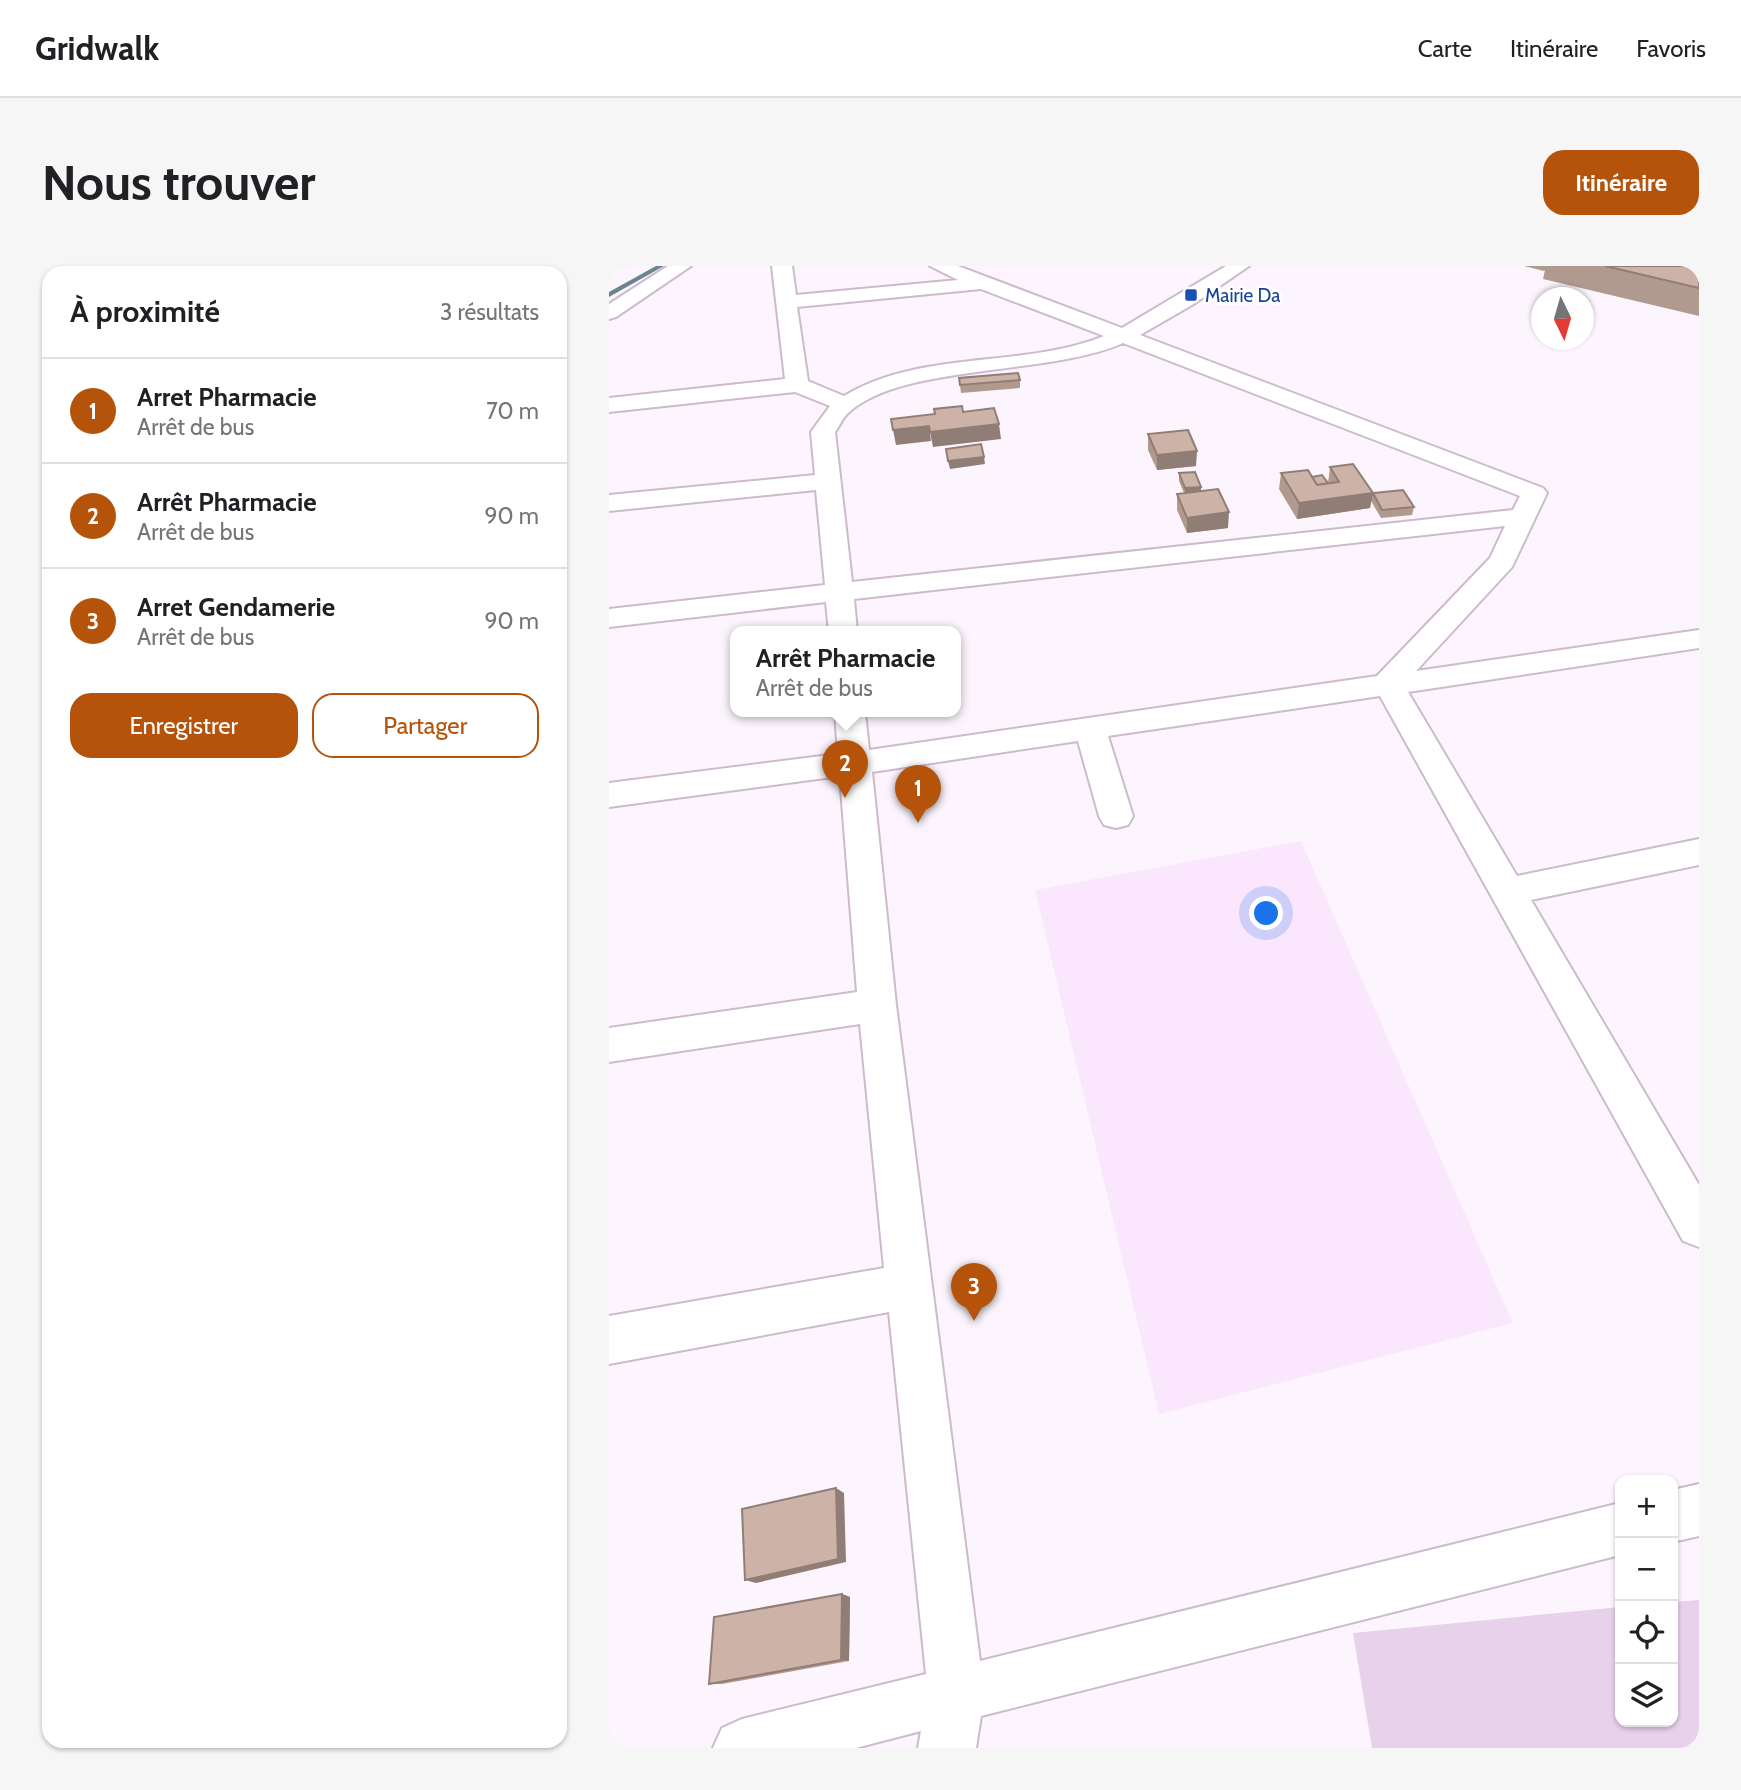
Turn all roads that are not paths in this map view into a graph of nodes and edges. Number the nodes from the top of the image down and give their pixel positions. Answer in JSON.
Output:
{"nodes":[{"id":1,"x":681,"y":266,"type":"edge"},
{"id":2,"x":782,"y":266,"type":"edge"},
{"id":3,"x":940,"y":266,"type":"edge"},
{"id":4,"x":1239,"y":266,"type":"edge"},
{"id":5,"x":1194,"y":270,"type":"dead end"},
{"id":6,"x":1220,"y":278,"type":"junction"},
{"id":7,"x":986,"y":283,"type":"junction"},
{"id":8,"x":786,"y":302,"type":"junction"},
{"id":9,"x":609,"y":313,"type":"edge"},
{"id":10,"x":1126,"y":335,"type":"junction"},
{"id":11,"x":797,"y":385,"type":"junction"},
{"id":12,"x":844,"y":404,"type":"junction"},
{"id":13,"x":609,"y":405,"type":"edge"},
{"id":14,"x":828,"y":481,"type":"junction"},
{"id":15,"x":609,"y":503,"type":"edge"},
{"id":16,"x":1525,"y":516,"type":"junction"},
{"id":17,"x":839,"y":592,"type":"junction"},
{"id":18,"x":609,"y":618,"type":"edge"},
{"id":19,"x":842,"y":626,"type":"edge"},
{"id":20,"x":1699,"y":639,"type":"edge"},
{"id":21,"x":1388,"y":683,"type":"junction"},
{"id":22,"x":850,"y":717,"type":"edge"},
{"id":23,"x":1090,"y":728,"type":"junction"},
{"id":24,"x":855,"y":764,"type":"junction"},
{"id":25,"x":609,"y":795,"type":"edge"},
{"id":26,"x":1116,"y":816,"type":"dead end"},
{"id":27,"x":1699,"y":852,"type":"edge"},
{"id":28,"x":1507,"y":892,"type":"junction"},
{"id":29,"x":877,"y":1004,"type":"junction"},
{"id":30,"x":609,"y":1045,"type":"edge"},
{"id":31,"x":1699,"y":1226,"type":"edge"},
{"id":32,"x":909,"y":1286,"type":"junction"},
{"id":33,"x":609,"y":1340,"type":"edge"},
{"id":34,"x":1699,"y":1510,"type":"edge"},
{"id":35,"x":1678,"y":1515,"type":"edge"},
{"id":36,"x":1615,"y":1531,"type":"edge"},
{"id":37,"x":956,"y":1695,"type":"junction"},
{"id":38,"x":742,"y":1748,"type":"edge"},
{"id":39,"x":947,"y":1748,"type":"edge"}],
"edges":[{"from":1,"to":9,"type":"street"},
{"from":2,"to":8,"type":"street"},
{"from":3,"to":7,"type":"street"},
{"from":4,"to":6,"type":"street"},
{"from":5,"to":6,"type":"street"},
{"from":6,"to":10,"type":"street"},
{"from":7,"to":8,"type":"street"},
{"from":7,"to":10,"type":"street"},
{"from":8,"to":11,"type":"street"},
{"from":10,"to":12,"type":"street"},
{"from":10,"to":16,"type":"street"},
{"from":11,"to":12,"type":"street"},
{"from":11,"to":13,"type":"street"},
{"from":12,"to":14,"type":"street"},
{"from":14,"to":15,"type":"street"},
{"from":14,"to":17,"type":"street"},
{"from":16,"to":17,"type":"street"},
{"from":16,"to":21,"type":"street"},
{"from":17,"to":18,"type":"street"},
{"from":17,"to":19,"type":"street"},
{"from":20,"to":21,"type":"street"},
{"from":21,"to":23,"type":"street"},
{"from":21,"to":28,"type":"street"},
{"from":22,"to":24,"type":"street"},
{"from":23,"to":24,"type":"street"},
{"from":23,"to":26,"type":"street"},
{"from":24,"to":25,"type":"street"},
{"from":24,"to":29,"type":"street"},
{"from":27,"to":28,"type":"street"},
{"from":28,"to":31,"type":"street"},
{"from":29,"to":30,"type":"street"},
{"from":29,"to":32,"type":"street"},
{"from":32,"to":33,"type":"street"},
{"from":32,"to":37,"type":"street"},
{"from":34,"to":35,"type":"street"},
{"from":36,"to":37,"type":"street"},
{"from":37,"to":38,"type":"street"},
{"from":37,"to":39,"type":"street"}]}
